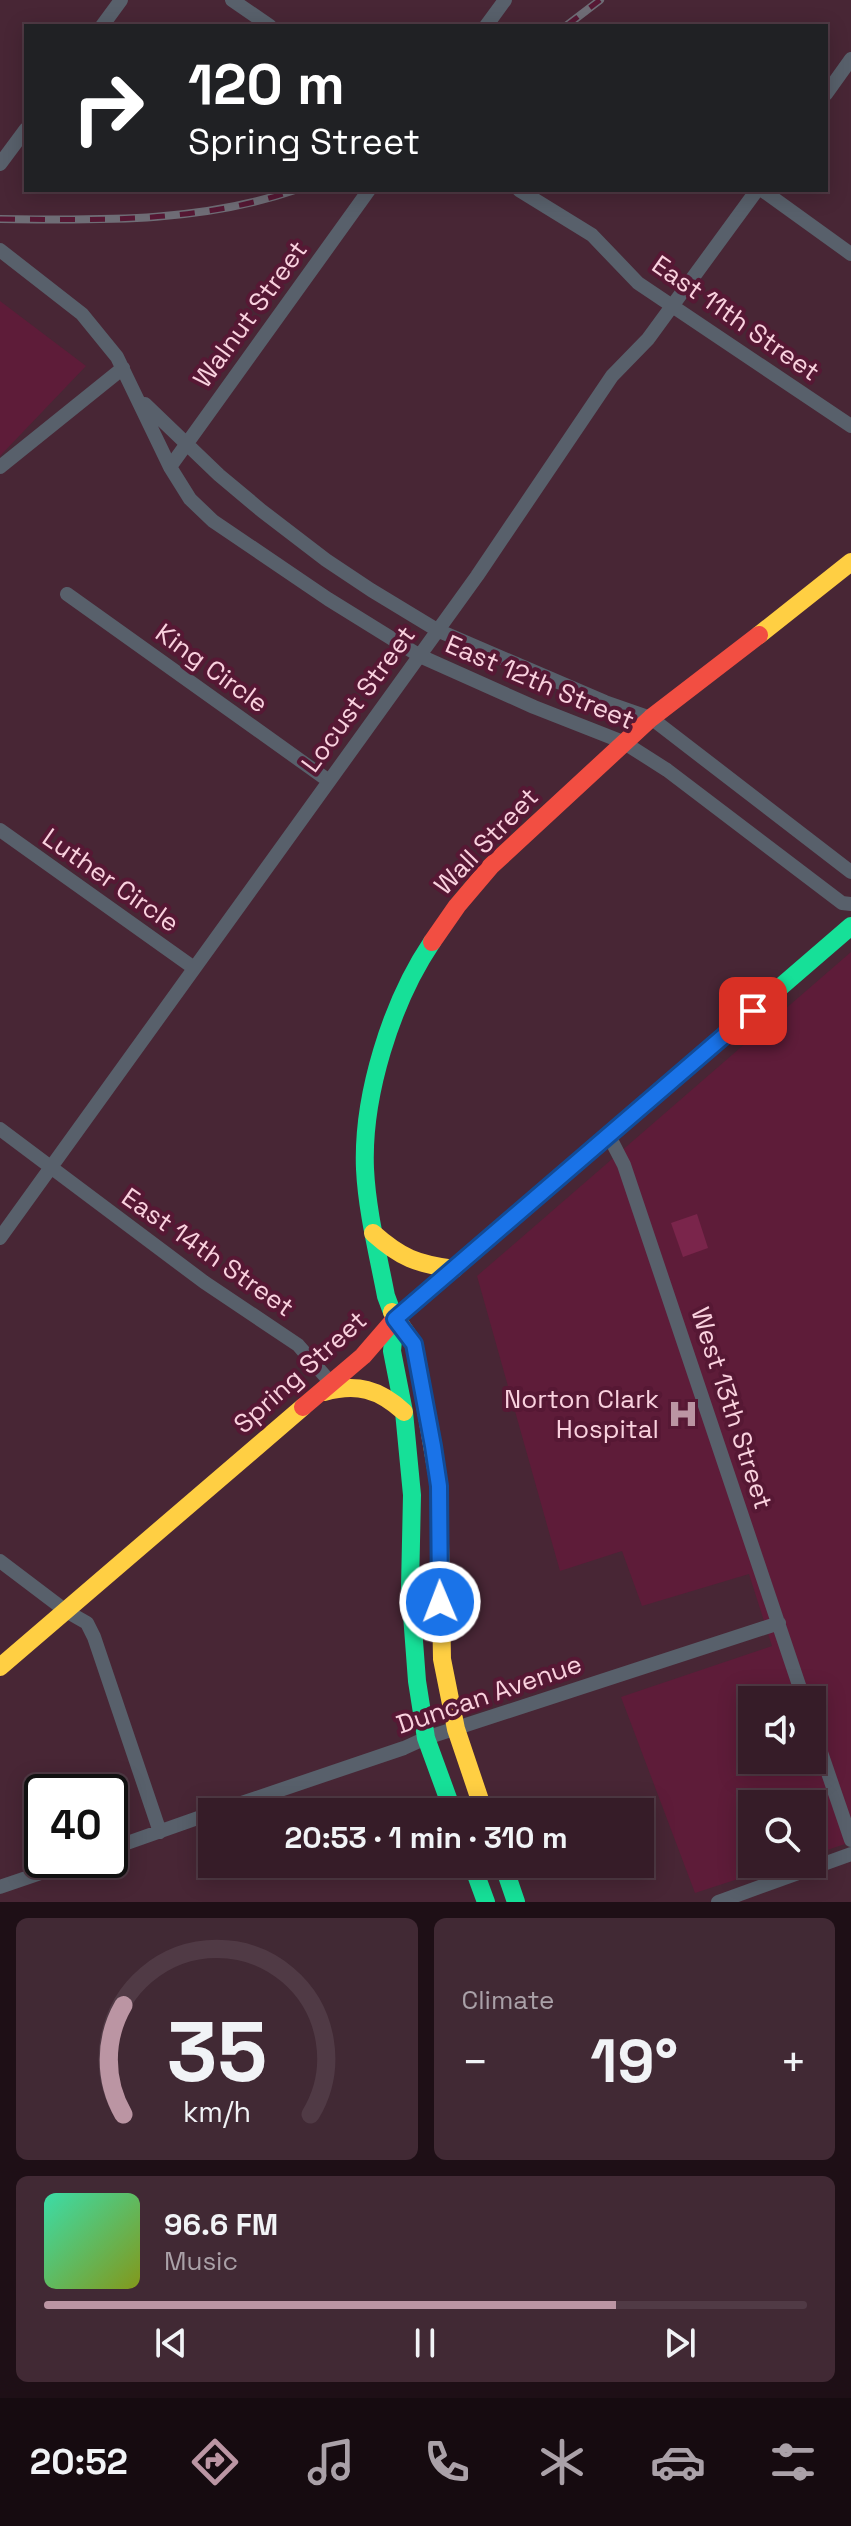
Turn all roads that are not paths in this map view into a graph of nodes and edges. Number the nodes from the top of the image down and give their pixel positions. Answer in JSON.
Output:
{"nodes":[{"id":1,"x":121,"y":0,"type":"edge"},
{"id":2,"x":232,"y":0,"type":"edge"},
{"id":3,"x":505,"y":0,"type":"edge"},
{"id":4,"x":103,"y":24,"type":"edge"},
{"id":5,"x":267,"y":24,"type":"edge"},
{"id":6,"x":487,"y":24,"type":"edge"},
{"id":7,"x":851,"y":59,"type":"edge"},
{"id":8,"x":828,"y":91,"type":"edge"},
{"id":9,"x":24,"y":132,"type":"edge"},
{"id":10,"x":0,"y":164,"type":"edge"},
{"id":11,"x":368,"y":192,"type":"edge"},
{"id":12,"x":522,"y":192,"type":"edge"},
{"id":13,"x":758,"y":192,"type":"edge"},
{"id":14,"x":763,"y":192,"type":"edge"},
{"id":15,"x":0,"y":250,"type":"edge"},
{"id":16,"x":851,"y":254,"type":"edge"},
{"id":17,"x":671,"y":306,"type":"junction"},
{"id":18,"x":123,"y":368,"type":"junction"},
{"id":19,"x":132,"y":389,"type":"junction"},
{"id":20,"x":851,"y":426,"type":"edge"},
{"id":21,"x":186,"y":445,"type":"junction"},
{"id":22,"x":0,"y":467,"type":"edge"},
{"id":23,"x":170,"y":467,"type":"junction"},
{"id":24,"x":851,"y":562,"type":"edge"},
{"id":25,"x":67,"y":594,"type":"dead end"},
{"id":26,"x":437,"y":630,"type":"junction"},
{"id":27,"x":420,"y":656,"type":"junction"},
{"id":28,"x":651,"y":718,"type":"junction"},
{"id":29,"x":623,"y":742,"type":"junction"},
{"id":30,"x":329,"y":781,"type":"junction"},
{"id":31,"x":0,"y":830,"type":"edge"},
{"id":32,"x":851,"y":872,"type":"edge"},
{"id":33,"x":851,"y":904,"type":"edge"},
{"id":34,"x":851,"y":926,"type":"edge"},
{"id":35,"x":194,"y":968,"type":"junction"},
{"id":36,"x":0,"y":1129,"type":"edge"},
{"id":37,"x":608,"y":1134,"type":"junction"},
{"id":38,"x":51,"y":1168,"type":"junction"},
{"id":39,"x":373,"y":1233,"type":"junction"},
{"id":40,"x":0,"y":1238,"type":"edge"},
{"id":41,"x":454,"y":1269,"type":"junction"},
{"id":42,"x":395,"y":1319,"type":"junction"},
{"id":43,"x":325,"y":1388,"type":"junction"},
{"id":44,"x":404,"y":1412,"type":"junction"},
{"id":45,"x":0,"y":1561,"type":"edge"},
{"id":46,"x":66,"y":1611,"type":"junction"},
{"id":47,"x":779,"y":1623,"type":"junction"},
{"id":48,"x":0,"y":1667,"type":"edge"},
{"id":49,"x":799,"y":1686,"type":"edge"},
{"id":50,"x":456,"y":1729,"type":"junction"},
{"id":51,"x":426,"y":1738,"type":"junction"},
{"id":52,"x":826,"y":1767,"type":"edge"},
{"id":53,"x":258,"y":1798,"type":"edge"},
{"id":54,"x":448,"y":1798,"type":"edge"},
{"id":55,"x":479,"y":1798,"type":"edge"},
{"id":56,"x":198,"y":1819,"type":"edge"},
{"id":57,"x":160,"y":1832,"type":"junction"},
{"id":58,"x":851,"y":1840,"type":"edge"},
{"id":59,"x":128,"y":1843,"type":"edge"},
{"id":60,"x":851,"y":1854,"type":"edge"},
{"id":61,"x":26,"y":1878,"type":"edge"},
{"id":62,"x":477,"y":1878,"type":"edge"},
{"id":63,"x":508,"y":1878,"type":"edge"},
{"id":64,"x":0,"y":1887,"type":"edge"},
{"id":65,"x":486,"y":1902,"type":"edge"},
{"id":66,"x":516,"y":1902,"type":"edge"},
{"id":67,"x":718,"y":1902,"type":"edge"}],
"edges":[{"from":1,"to":4,"type":"street"},
{"from":2,"to":5,"type":"street"},
{"from":3,"to":6,"type":"street"},
{"from":7,"to":8,"type":"street"},
{"from":9,"to":10,"type":"street"},
{"from":11,"to":21,"type":"street","name":"Walnut Street"},
{"from":12,"to":17,"type":"street","name":"East 11th Street"},
{"from":13,"to":17,"type":"street","name":"Locust Street"},
{"from":14,"to":16,"type":"street"},
{"from":15,"to":18,"type":"street","name":"East 12th Street"},
{"from":17,"to":20,"type":"street","name":"East 11th Street"},
{"from":17,"to":26,"type":"street","name":"Locust Street"},
{"from":18,"to":19,"type":"street","name":"East 12th Street"},
{"from":18,"to":22,"type":"street"},
{"from":19,"to":21,"type":"street","name":"East 12th Street"},
{"from":19,"to":23,"type":"street","name":"East 12th Street"},
{"from":21,"to":23,"type":"street","name":"Walnut Street"},
{"from":21,"to":26,"type":"street","name":"East 12th Street"},
{"from":23,"to":27,"type":"street","name":"East 12th Street"},
{"from":24,"to":28,"type":"street","name":"Wall Street"},
{"from":25,"to":30,"type":"street","name":"King Circle"},
{"from":26,"to":27,"type":"street","name":"Locust Street"},
{"from":26,"to":28,"type":"street","name":"East 12th Street"},
{"from":27,"to":29,"type":"street","name":"East 12th Street"},
{"from":27,"to":30,"type":"street","name":"Locust Street"},
{"from":28,"to":29,"type":"street","name":"Wall Street"},
{"from":28,"to":32,"type":"street","name":"East 12th Street"},
{"from":29,"to":33,"type":"street","name":"East 12th Street"},
{"from":29,"to":39,"type":"street","name":"Wall Street"},
{"from":30,"to":35,"type":"street","name":"Locust Street"},
{"from":31,"to":35,"type":"street","name":"Luther Circle"},
{"from":34,"to":37,"type":"street","name":"Spring Street"},
{"from":35,"to":38,"type":"street","name":"Locust Street"},
{"from":36,"to":38,"type":"street","name":"East 14th Street"},
{"from":37,"to":41,"type":"street","name":"Spring Street"},
{"from":37,"to":47,"type":"street","name":"West 13th Street"},
{"from":38,"to":40,"type":"street","name":"Locust Street"},
{"from":38,"to":43,"type":"street","name":"East 14th Street"},
{"from":39,"to":41,"type":"street"},
{"from":39,"to":42,"type":"street","name":"Wall Street"},
{"from":41,"to":42,"type":"street","name":"Spring Street"},
{"from":42,"to":43,"type":"street","name":"Spring Street"},
{"from":42,"to":44,"type":"street"},
{"from":42,"to":50,"type":"street"},
{"from":43,"to":44,"type":"street"},
{"from":43,"to":46,"type":"street","name":"Spring Street"},
{"from":44,"to":51,"type":"street"},
{"from":45,"to":46,"type":"street"},
{"from":46,"to":48,"type":"street","name":"Spring Street"},
{"from":46,"to":57,"type":"street"},
{"from":47,"to":49,"type":"street","name":"West 13th Street"},
{"from":47,"to":50,"type":"street","name":"Duncan Avenue"},
{"from":50,"to":51,"type":"street","name":"Duncan Avenue"},
{"from":50,"to":55,"type":"street"},
{"from":51,"to":53,"type":"street","name":"Duncan Avenue"},
{"from":51,"to":54,"type":"street"},
{"from":52,"to":58,"type":"street"},
{"from":56,"to":57,"type":"street","name":"Duncan Avenue"},
{"from":57,"to":59,"type":"street","name":"Duncan Avenue"},
{"from":60,"to":67,"type":"street"},
{"from":61,"to":64,"type":"street"},
{"from":62,"to":65,"type":"street"},
{"from":63,"to":66,"type":"street"}]}
